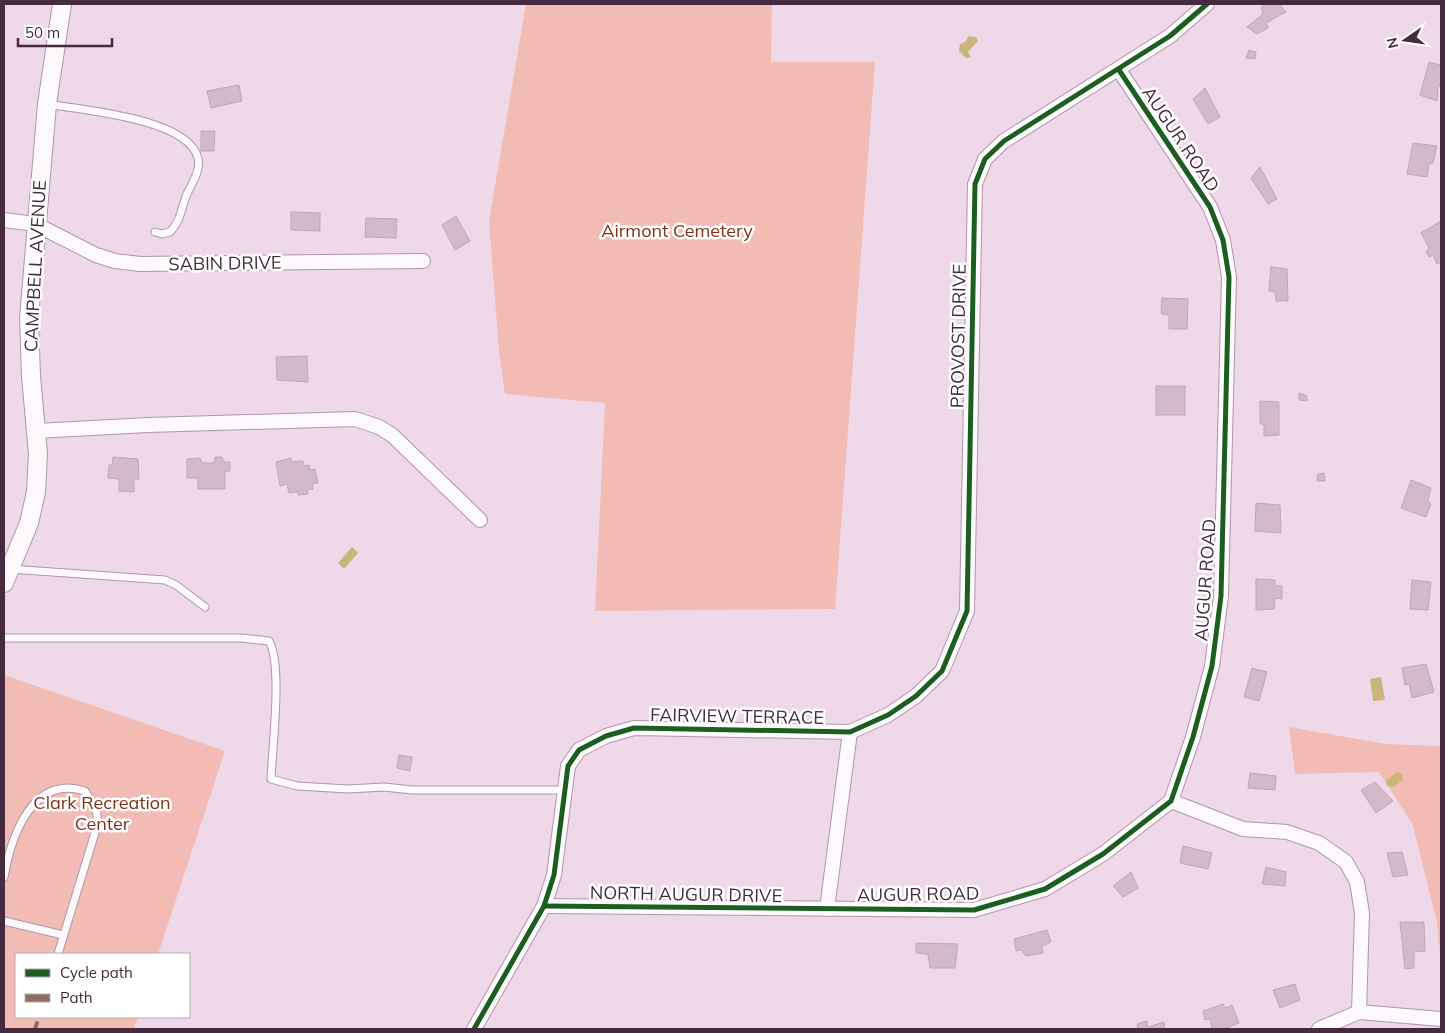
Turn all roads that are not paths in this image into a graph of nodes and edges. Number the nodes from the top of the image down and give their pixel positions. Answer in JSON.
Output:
{"nodes":[{"id":1,"x":62,"y":4,"type":"edge"},
{"id":2,"x":1207,"y":4,"type":"edge"},
{"id":3,"x":1118,"y":70,"type":"junction"},
{"id":4,"x":47,"y":104,"type":"junction"},
{"id":5,"x":4,"y":220,"type":"edge"},
{"id":6,"x":35,"y":224,"type":"junction"},
{"id":7,"x":155,"y":232,"type":"dead end"},
{"id":8,"x":424,"y":261,"type":"dead end"},
{"id":9,"x":36,"y":431,"type":"junction"},
{"id":10,"x":480,"y":520,"type":"dead end"},
{"id":11,"x":7,"y":576,"type":"edge"},
{"id":12,"x":205,"y":607,"type":"dead end"},
{"id":13,"x":4,"y":638,"type":"edge"},
{"id":14,"x":850,"y":732,"type":"junction"},
{"id":15,"x":564,"y":790,"type":"junction"},
{"id":16,"x":1171,"y":801,"type":"junction"},
{"id":17,"x":4,"y":877,"type":"edge"},
{"id":18,"x":544,"y":906,"type":"junction"},
{"id":19,"x":827,"y":909,"type":"junction"},
{"id":20,"x":4,"y":921,"type":"edge"},
{"id":21,"x":63,"y":935,"type":"junction"},
{"id":22,"x":58,"y":953,"type":"edge"},
{"id":23,"x":1359,"y":1012,"type":"junction"},
{"id":24,"x":1441,"y":1019,"type":"edge"},
{"id":25,"x":474,"y":1029,"type":"edge"},
{"id":26,"x":1319,"y":1029,"type":"edge"}],
"edges":[{"from":1,"to":4,"type":"street","name":"CAMPBELL AVENUE"},
{"from":2,"to":3,"type":"street","name":"PROVOST DRIVE"},
{"from":3,"to":14,"type":"street","name":"PROVOST DRIVE"},
{"from":3,"to":16,"type":"street","name":"AUGUR ROAD"},
{"from":4,"to":6,"type":"street","name":"CAMPBELL AVENUE"},
{"from":4,"to":7,"type":"lane"},
{"from":5,"to":6,"type":"street","name":"SABIN DRIVE"},
{"from":6,"to":8,"type":"street","name":"SABIN DRIVE"},
{"from":6,"to":9,"type":"street","name":"CAMPBELL AVENUE"},
{"from":9,"to":10,"type":"street"},
{"from":9,"to":11,"type":"street","name":"CAMPBELL AVENUE"},
{"from":11,"to":12,"type":"lane"},
{"from":13,"to":15,"type":"lane"},
{"from":14,"to":15,"type":"street","name":"FAIRVIEW TERRACE"},
{"from":14,"to":19,"type":"street"},
{"from":15,"to":18,"type":"street","name":"FAIRVIEW TERRACE"},
{"from":16,"to":19,"type":"street","name":"AUGUR ROAD"},
{"from":16,"to":23,"type":"street"},
{"from":17,"to":21,"type":"lane"},
{"from":18,"to":19,"type":"street","name":"NORTH AUGUR DRIVE"},
{"from":18,"to":25,"type":"street","name":"FAIRVIEW TERRACE"},
{"from":20,"to":21,"type":"lane"},
{"from":21,"to":22,"type":"lane"},
{"from":23,"to":24,"type":"street"},
{"from":23,"to":26,"type":"street"}]}
